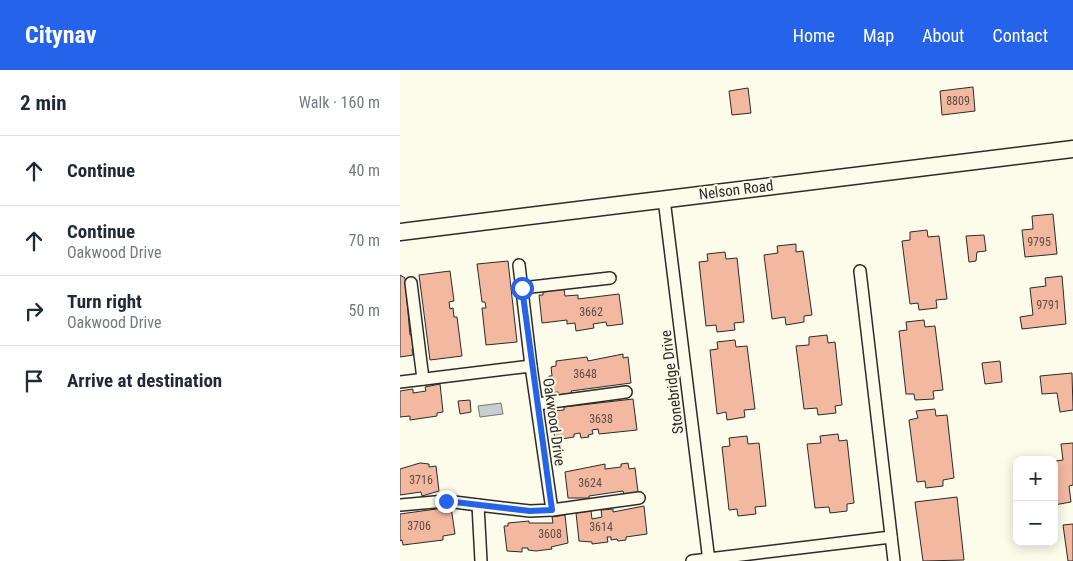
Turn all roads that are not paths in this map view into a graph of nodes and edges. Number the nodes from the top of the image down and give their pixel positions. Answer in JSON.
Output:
{"nodes":[{"id":1,"x":1073,"y":149,"type":"edge"},
{"id":2,"x":664,"y":199,"type":"junction"},
{"id":3,"x":400,"y":232,"type":"edge"},
{"id":4,"x":519,"y":265,"type":"dead end"},
{"id":5,"x":860,"y":271,"type":"dead end"},
{"id":6,"x":610,"y":278,"type":"dead end"},
{"id":7,"x":411,"y":282,"type":"dead end"},
{"id":8,"x":522,"y":288,"type":"junction"},
{"id":9,"x":531,"y":366,"type":"junction"},
{"id":10,"x":424,"y":379,"type":"junction"},
{"id":11,"x":400,"y":382,"type":"edge"},
{"id":12,"x":626,"y":392,"type":"dead end"},
{"id":13,"x":537,"y":404,"type":"junction"},
{"id":14,"x":639,"y":498,"type":"dead end"},
{"id":15,"x":400,"y":505,"type":"edge"},
{"id":16,"x":478,"y":505,"type":"junction"},
{"id":17,"x":552,"y":510,"type":"junction"},
{"id":18,"x":891,"y":537,"type":"junction"},
{"id":19,"x":709,"y":560,"type":"edge"},
{"id":20,"x":481,"y":561,"type":"edge"},
{"id":21,"x":692,"y":561,"type":"edge"},
{"id":22,"x":894,"y":561,"type":"edge"}],
"edges":[{"from":1,"to":2,"type":"main road","name":"Nelson Road"},
{"from":2,"to":3,"type":"main road","name":"Nelson Road"},
{"from":2,"to":19,"type":"street","name":"Stonebridge Drive"},
{"from":4,"to":8,"type":"street"},
{"from":5,"to":18,"type":"street"},
{"from":6,"to":8,"type":"street"},
{"from":7,"to":10,"type":"street"},
{"from":8,"to":9,"type":"street"},
{"from":9,"to":10,"type":"street","name":"Oakwood Drive"},
{"from":9,"to":13,"type":"street","name":"Oakwood Drive"},
{"from":10,"to":11,"type":"street","name":"Oakwood Drive"},
{"from":12,"to":13,"type":"street"},
{"from":13,"to":17,"type":"street","name":"Oakwood Drive"},
{"from":14,"to":17,"type":"street"},
{"from":15,"to":16,"type":"street"},
{"from":16,"to":17,"type":"street"},
{"from":16,"to":20,"type":"street"},
{"from":18,"to":19,"type":"street"},
{"from":18,"to":22,"type":"street"},
{"from":19,"to":21,"type":"street"}]}
